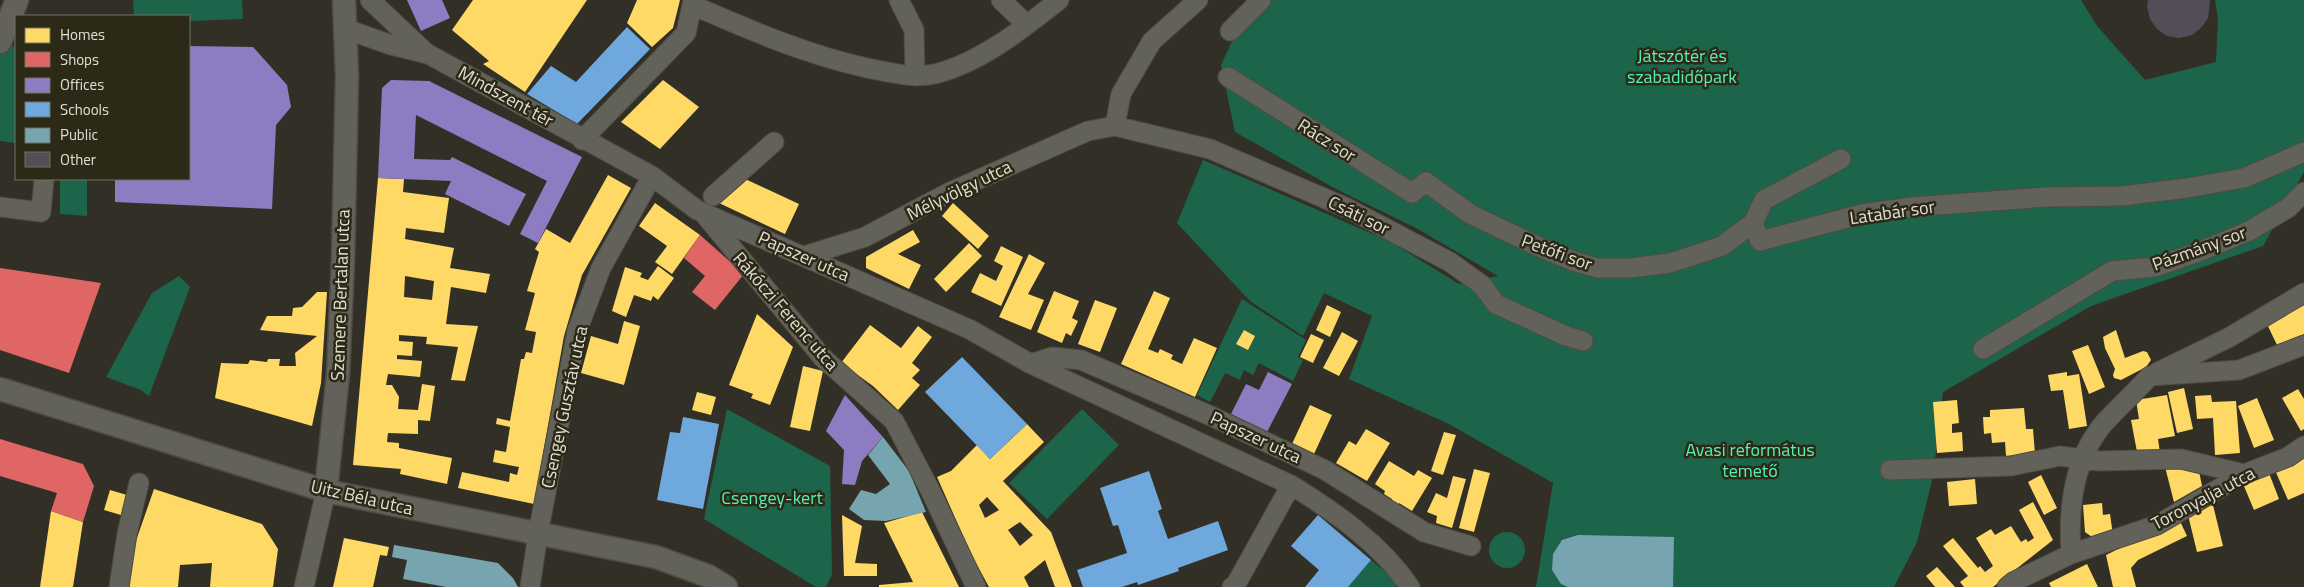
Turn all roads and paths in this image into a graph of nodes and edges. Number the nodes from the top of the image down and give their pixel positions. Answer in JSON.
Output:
{"nodes":[{"id":1,"x":17,"y":0,"type":"edge"},
{"id":2,"x":344,"y":0,"type":"edge"},
{"id":3,"x":370,"y":0,"type":"edge"},
{"id":4,"x":899,"y":0,"type":"edge"},
{"id":5,"x":1001,"y":0,"type":"edge"},
{"id":6,"x":1059,"y":0,"type":"edge"},
{"id":7,"x":1261,"y":0,"type":"edge"},
{"id":8,"x":1193,"y":1,"type":"edge"},
{"id":9,"x":692,"y":2,"type":"edge"},
{"id":10,"x":12,"y":22,"type":"edge"},
{"id":11,"x":1027,"y":25,"type":"junction"},
{"id":12,"x":346,"y":29,"type":"junction"},
{"id":13,"x":1230,"y":31,"type":"dead end"},
{"id":14,"x":0,"y":42,"type":"edge"},
{"id":15,"x":428,"y":54,"type":"junction"},
{"id":16,"x":915,"y":76,"type":"junction"},
{"id":17,"x":1228,"y":77,"type":"dead end"},
{"id":18,"x":1115,"y":126,"type":"junction"},
{"id":19,"x":582,"y":140,"type":"junction"},
{"id":20,"x":774,"y":142,"type":"dead end"},
{"id":21,"x":2304,"y":152,"type":"edge"},
{"id":22,"x":1841,"y":159,"type":"dead end"},
{"id":23,"x":652,"y":176,"type":"junction"},
{"id":24,"x":44,"y":180,"type":"edge"},
{"id":25,"x":1426,"y":182,"type":"joint"},
{"id":26,"x":2304,"y":192,"type":"edge"},
{"id":27,"x":713,"y":196,"type":"dead end"},
{"id":28,"x":0,"y":208,"type":"edge"},
{"id":29,"x":702,"y":213,"type":"junction"},
{"id":30,"x":1753,"y":223,"type":"junction"},
{"id":31,"x":804,"y":256,"type":"junction"},
{"id":32,"x":2304,"y":293,"type":"edge"},
{"id":33,"x":1583,"y":341,"type":"dead end"},
{"id":34,"x":2304,"y":345,"type":"edge"},
{"id":35,"x":1983,"y":349,"type":"dead end"},
{"id":36,"x":1031,"y":364,"type":"junction"},
{"id":37,"x":2150,"y":376,"type":"junction"},
{"id":38,"x":0,"y":389,"type":"edge"},
{"id":39,"x":2304,"y":446,"type":"edge"},
{"id":40,"x":2082,"y":458,"type":"junction"},
{"id":41,"x":1890,"y":470,"type":"dead end"},
{"id":42,"x":2244,"y":474,"type":"junction"},
{"id":43,"x":139,"y":483,"type":"dead end"},
{"id":44,"x":1291,"y":485,"type":"junction"},
{"id":45,"x":326,"y":491,"type":"junction"},
{"id":46,"x":538,"y":534,"type":"junction"},
{"id":47,"x":1471,"y":546,"type":"dead end"},
{"id":48,"x":2071,"y":554,"type":"junction"},
{"id":49,"x":119,"y":587,"type":"edge"},
{"id":50,"x":304,"y":587,"type":"edge"},
{"id":51,"x":530,"y":587,"type":"edge"},
{"id":52,"x":726,"y":587,"type":"edge"},
{"id":53,"x":976,"y":587,"type":"edge"},
{"id":54,"x":1232,"y":587,"type":"edge"},
{"id":55,"x":1410,"y":587,"type":"edge"},
{"id":56,"x":2007,"y":587,"type":"edge"}],
"edges":[{"from":1,"to":10,"type":"street"},
{"from":2,"to":12,"type":"street","name":"Szemere Bertalan utca"},
{"from":3,"to":15,"type":"street","name":"Mindszent tér"},
{"from":4,"to":16,"type":"street"},
{"from":5,"to":11,"type":"street"},
{"from":6,"to":11,"type":"street"},
{"from":7,"to":13,"type":"street"},
{"from":8,"to":18,"type":"street"},
{"from":9,"to":16,"type":"street"},
{"from":9,"to":19,"type":"street"},
{"from":10,"to":14,"type":"street"},
{"from":11,"to":16,"type":"street"},
{"from":12,"to":15,"type":"street","name":"Mindszent tér"},
{"from":12,"to":45,"type":"street","name":"Szemere Bertalan utca"},
{"from":15,"to":19,"type":"street","name":"Mindszent tér"},
{"from":17,"to":25,"type":"street","name":"Rácz sor"},
{"from":18,"to":31,"type":"street","name":"Mélyvölgy utca"},
{"from":18,"to":33,"type":"street","name":"Csáti sor"},
{"from":19,"to":23,"type":"street","name":"Papszer utca"},
{"from":20,"to":27,"type":"street"},
{"from":21,"to":30,"type":"street","name":"Latabár sor"},
{"from":22,"to":30,"type":"street"},
{"from":23,"to":29,"type":"street","name":"Papszer utca"},
{"from":23,"to":46,"type":"street","name":"Csengey Gusztáv utca"},
{"from":24,"to":28,"type":"street"},
{"from":25,"to":30,"type":"street","name":"Petőfi sor"},
{"from":26,"to":35,"type":"street","name":"Pázmány sor"},
{"from":29,"to":31,"type":"street","name":"Papszer utca"},
{"from":29,"to":53,"type":"street","name":"Rákóczi Ferenc utca"},
{"from":31,"to":36,"type":"street","name":"Papszer utca"},
{"from":32,"to":37,"type":"street"},
{"from":34,"to":37,"type":"street"},
{"from":36,"to":44,"type":"street","name":"Papszer utca"},
{"from":36,"to":47,"type":"street","name":"Papszer utca"},
{"from":37,"to":40,"type":"street"},
{"from":38,"to":45,"type":"street","name":"Uitz Béla utca"},
{"from":39,"to":42,"type":"street","name":"Toronyalja utca"},
{"from":40,"to":41,"type":"street"},
{"from":40,"to":42,"type":"street"},
{"from":40,"to":48,"type":"street"},
{"from":42,"to":48,"type":"street","name":"Toronyalja utca"},
{"from":43,"to":49,"type":"street"},
{"from":44,"to":54,"type":"street"},
{"from":44,"to":55,"type":"street","name":"Papszer utca"},
{"from":45,"to":46,"type":"street","name":"Uitz Béla utca"},
{"from":45,"to":50,"type":"street","name":"Szemere Bertalan utca"},
{"from":46,"to":51,"type":"street","name":"Csengey Gusztáv utca"},
{"from":46,"to":52,"type":"street","name":"Uitz Béla utca"},
{"from":48,"to":56,"type":"street","name":"Toronyalja utca"}]}
